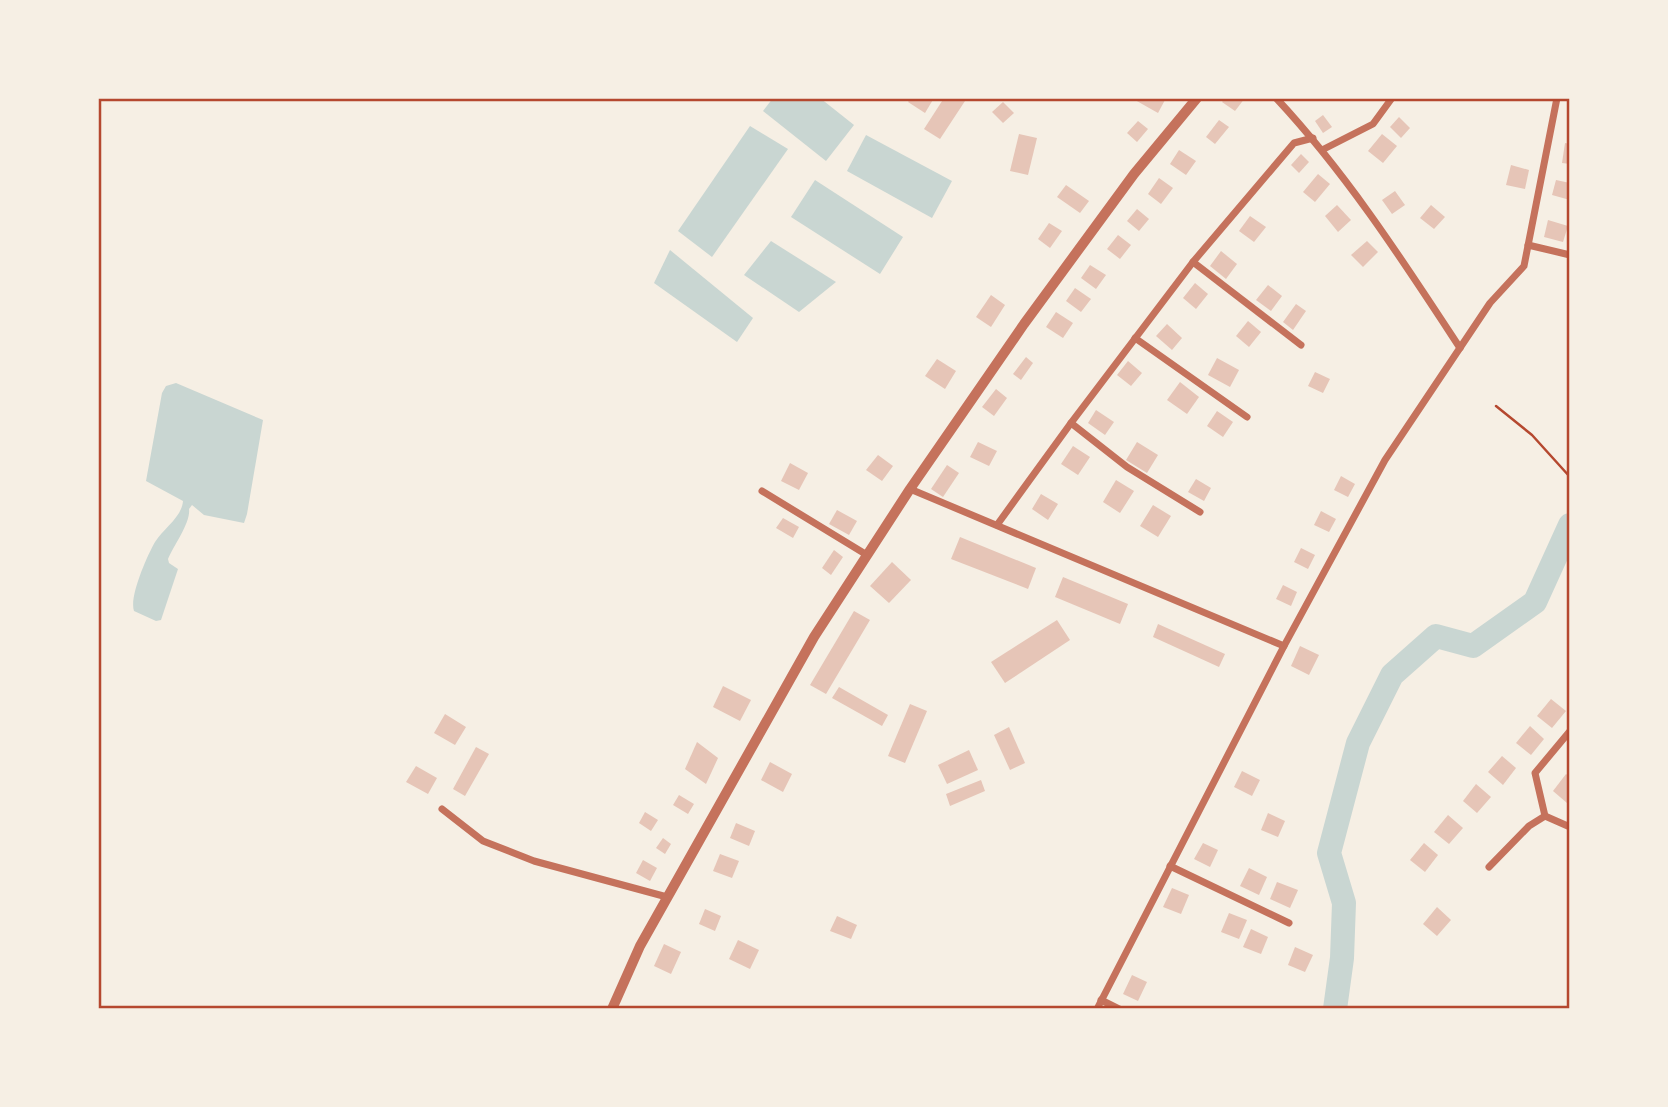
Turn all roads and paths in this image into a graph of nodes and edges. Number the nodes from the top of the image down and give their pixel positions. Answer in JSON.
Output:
{"nodes":[{"id":1,"x":1197,"y":98,"type":"edge"},
{"id":2,"x":1276,"y":98,"type":"edge"},
{"id":3,"x":1392,"y":98,"type":"edge"},
{"id":4,"x":1557,"y":98,"type":"edge"},
{"id":5,"x":1314,"y":138,"type":"junction"},
{"id":6,"x":1322,"y":150,"type":"junction"},
{"id":7,"x":1528,"y":245,"type":"junction"},
{"id":8,"x":1570,"y":256,"type":"edge"},
{"id":9,"x":1194,"y":262,"type":"junction"},
{"id":10,"x":1135,"y":338,"type":"junction"},
{"id":11,"x":1301,"y":345,"type":"dead end"},
{"id":12,"x":1460,"y":348,"type":"junction"},
{"id":13,"x":1496,"y":405,"type":"dead end"},
{"id":14,"x":1247,"y":417,"type":"dead end"},
{"id":15,"x":1070,"y":423,"type":"junction"},
{"id":16,"x":1570,"y":477,"type":"edge"},
{"id":17,"x":910,"y":489,"type":"junction"},
{"id":18,"x":762,"y":491,"type":"dead end"},
{"id":19,"x":1200,"y":512,"type":"dead end"},
{"id":20,"x":997,"y":525,"type":"junction"},
{"id":21,"x":867,"y":555,"type":"junction"},
{"id":22,"x":1284,"y":646,"type":"junction"},
{"id":23,"x":1570,"y":731,"type":"edge"},
{"id":24,"x":442,"y":809,"type":"dead end"},
{"id":25,"x":1545,"y":816,"type":"junction"},
{"id":26,"x":1570,"y":827,"type":"edge"},
{"id":27,"x":1170,"y":866,"type":"junction"},
{"id":28,"x":1489,"y":867,"type":"dead end"},
{"id":29,"x":667,"y":897,"type":"junction"},
{"id":30,"x":1289,"y":923,"type":"dead end"},
{"id":31,"x":1101,"y":1000,"type":"junction"},
{"id":32,"x":612,"y":1009,"type":"edge"},
{"id":33,"x":1097,"y":1009,"type":"edge"},
{"id":34,"x":1119,"y":1009,"type":"edge"}],
"edges":[{"from":1,"to":17,"type":"street"},
{"from":2,"to":5,"type":"street"},
{"from":3,"to":6,"type":"street"},
{"from":4,"to":7,"type":"street"},
{"from":5,"to":6,"type":"street"},
{"from":5,"to":9,"type":"street"},
{"from":6,"to":12,"type":"street"},
{"from":7,"to":8,"type":"street"},
{"from":7,"to":12,"type":"street"},
{"from":9,"to":10,"type":"street"},
{"from":9,"to":11,"type":"street"},
{"from":10,"to":14,"type":"street"},
{"from":10,"to":15,"type":"street"},
{"from":12,"to":22,"type":"street"},
{"from":13,"to":16,"type":"path"},
{"from":15,"to":19,"type":"street"},
{"from":15,"to":20,"type":"street"},
{"from":17,"to":20,"type":"street"},
{"from":17,"to":21,"type":"street"},
{"from":18,"to":21,"type":"street"},
{"from":20,"to":22,"type":"street"},
{"from":21,"to":29,"type":"street"},
{"from":22,"to":27,"type":"street"},
{"from":23,"to":25,"type":"street"},
{"from":24,"to":29,"type":"street"},
{"from":25,"to":26,"type":"street"},
{"from":25,"to":28,"type":"street"},
{"from":27,"to":30,"type":"street"},
{"from":27,"to":31,"type":"street"},
{"from":29,"to":32,"type":"street"},
{"from":31,"to":33,"type":"street"},
{"from":31,"to":34,"type":"street"}]}
